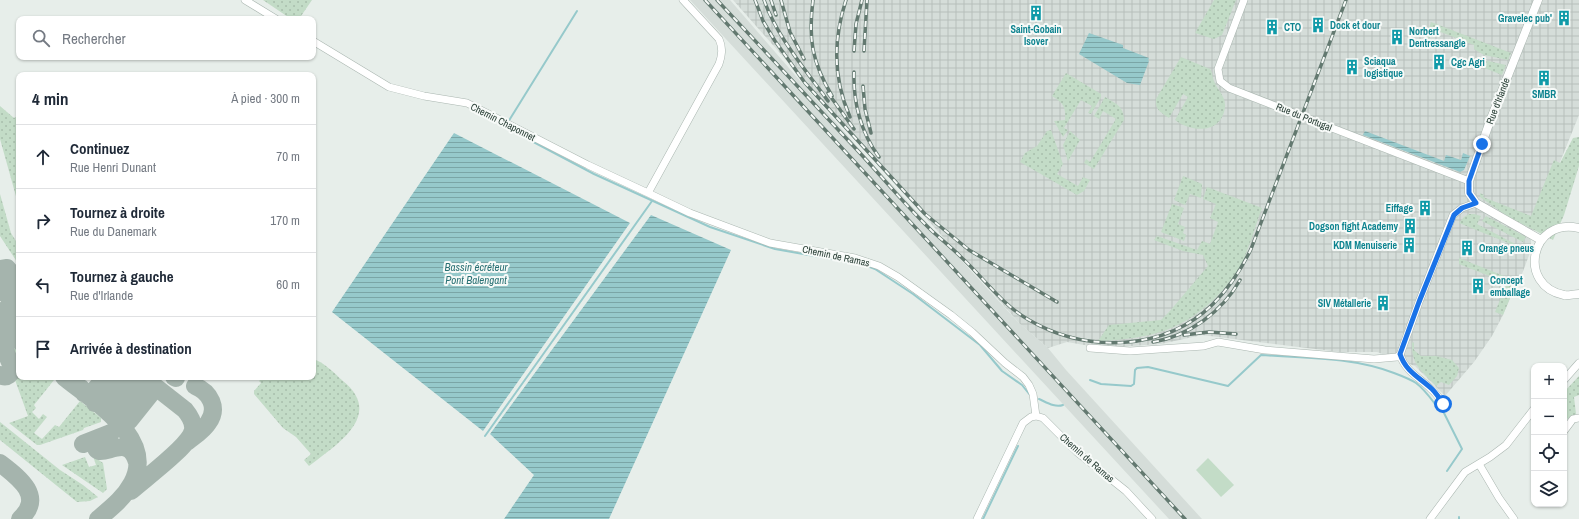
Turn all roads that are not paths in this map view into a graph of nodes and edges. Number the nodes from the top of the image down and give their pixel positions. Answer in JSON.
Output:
{"nodes":[{"id":1,"x":245,"y":0,"type":"edge"},
{"id":2,"x":683,"y":0,"type":"edge"},
{"id":3,"x":1244,"y":0,"type":"edge"},
{"id":4,"x":1538,"y":0,"type":"edge"},
{"id":5,"x":271,"y":16,"type":"edge"},
{"id":6,"x":316,"y":43,"type":"edge"},
{"id":7,"x":1469,"y":181,"type":"junction"},
{"id":8,"x":648,"y":193,"type":"junction"},
{"id":9,"x":1476,"y":203,"type":"junction"},
{"id":10,"x":1579,"y":228,"type":"edge"},
{"id":11,"x":1540,"y":240,"type":"junction"},
{"id":12,"x":1579,"y":294,"type":"edge"},
{"id":13,"x":1090,"y":348,"type":"dead end"},
{"id":14,"x":1400,"y":354,"type":"junction"},
{"id":15,"x":1579,"y":363,"type":"edge"},
{"id":16,"x":1567,"y":377,"type":"edge"},
{"id":17,"x":1443,"y":404,"type":"dead end"},
{"id":18,"x":1531,"y":413,"type":"edge"},
{"id":19,"x":1036,"y":416,"type":"junction"},
{"id":20,"x":1579,"y":418,"type":"edge"},
{"id":21,"x":1567,"y":426,"type":"edge"},
{"id":22,"x":1479,"y":464,"type":"junction"},
{"id":23,"x":977,"y":519,"type":"edge"},
{"id":24,"x":1152,"y":519,"type":"edge"},
{"id":25,"x":1430,"y":519,"type":"edge"},
{"id":26,"x":1514,"y":519,"type":"edge"}],
"edges":[{"from":1,"to":5,"type":"street"},
{"from":2,"to":8,"type":"street"},
{"from":3,"to":7,"type":"street","name":"Rue du Portugal"},
{"from":4,"to":7,"type":"street","name":"Rue d'Irlande"},
{"from":6,"to":8,"type":"street","name":"Chemin Chaponnet"},
{"from":7,"to":9,"type":"street"},
{"from":8,"to":19,"type":"street","name":"Chemin de Ramas"},
{"from":9,"to":11,"type":"street"},
{"from":9,"to":14,"type":"street"},
{"from":10,"to":11,"type":"street"},
{"from":11,"to":12,"type":"street"},
{"from":13,"to":14,"type":"street"},
{"from":14,"to":17,"type":"street"},
{"from":15,"to":16,"type":"street"},
{"from":18,"to":22,"type":"street"},
{"from":19,"to":23,"type":"street"},
{"from":19,"to":24,"type":"street","name":"Chemin de Ramas"},
{"from":20,"to":21,"type":"street"},
{"from":22,"to":25,"type":"street"},
{"from":22,"to":26,"type":"street"}]}
